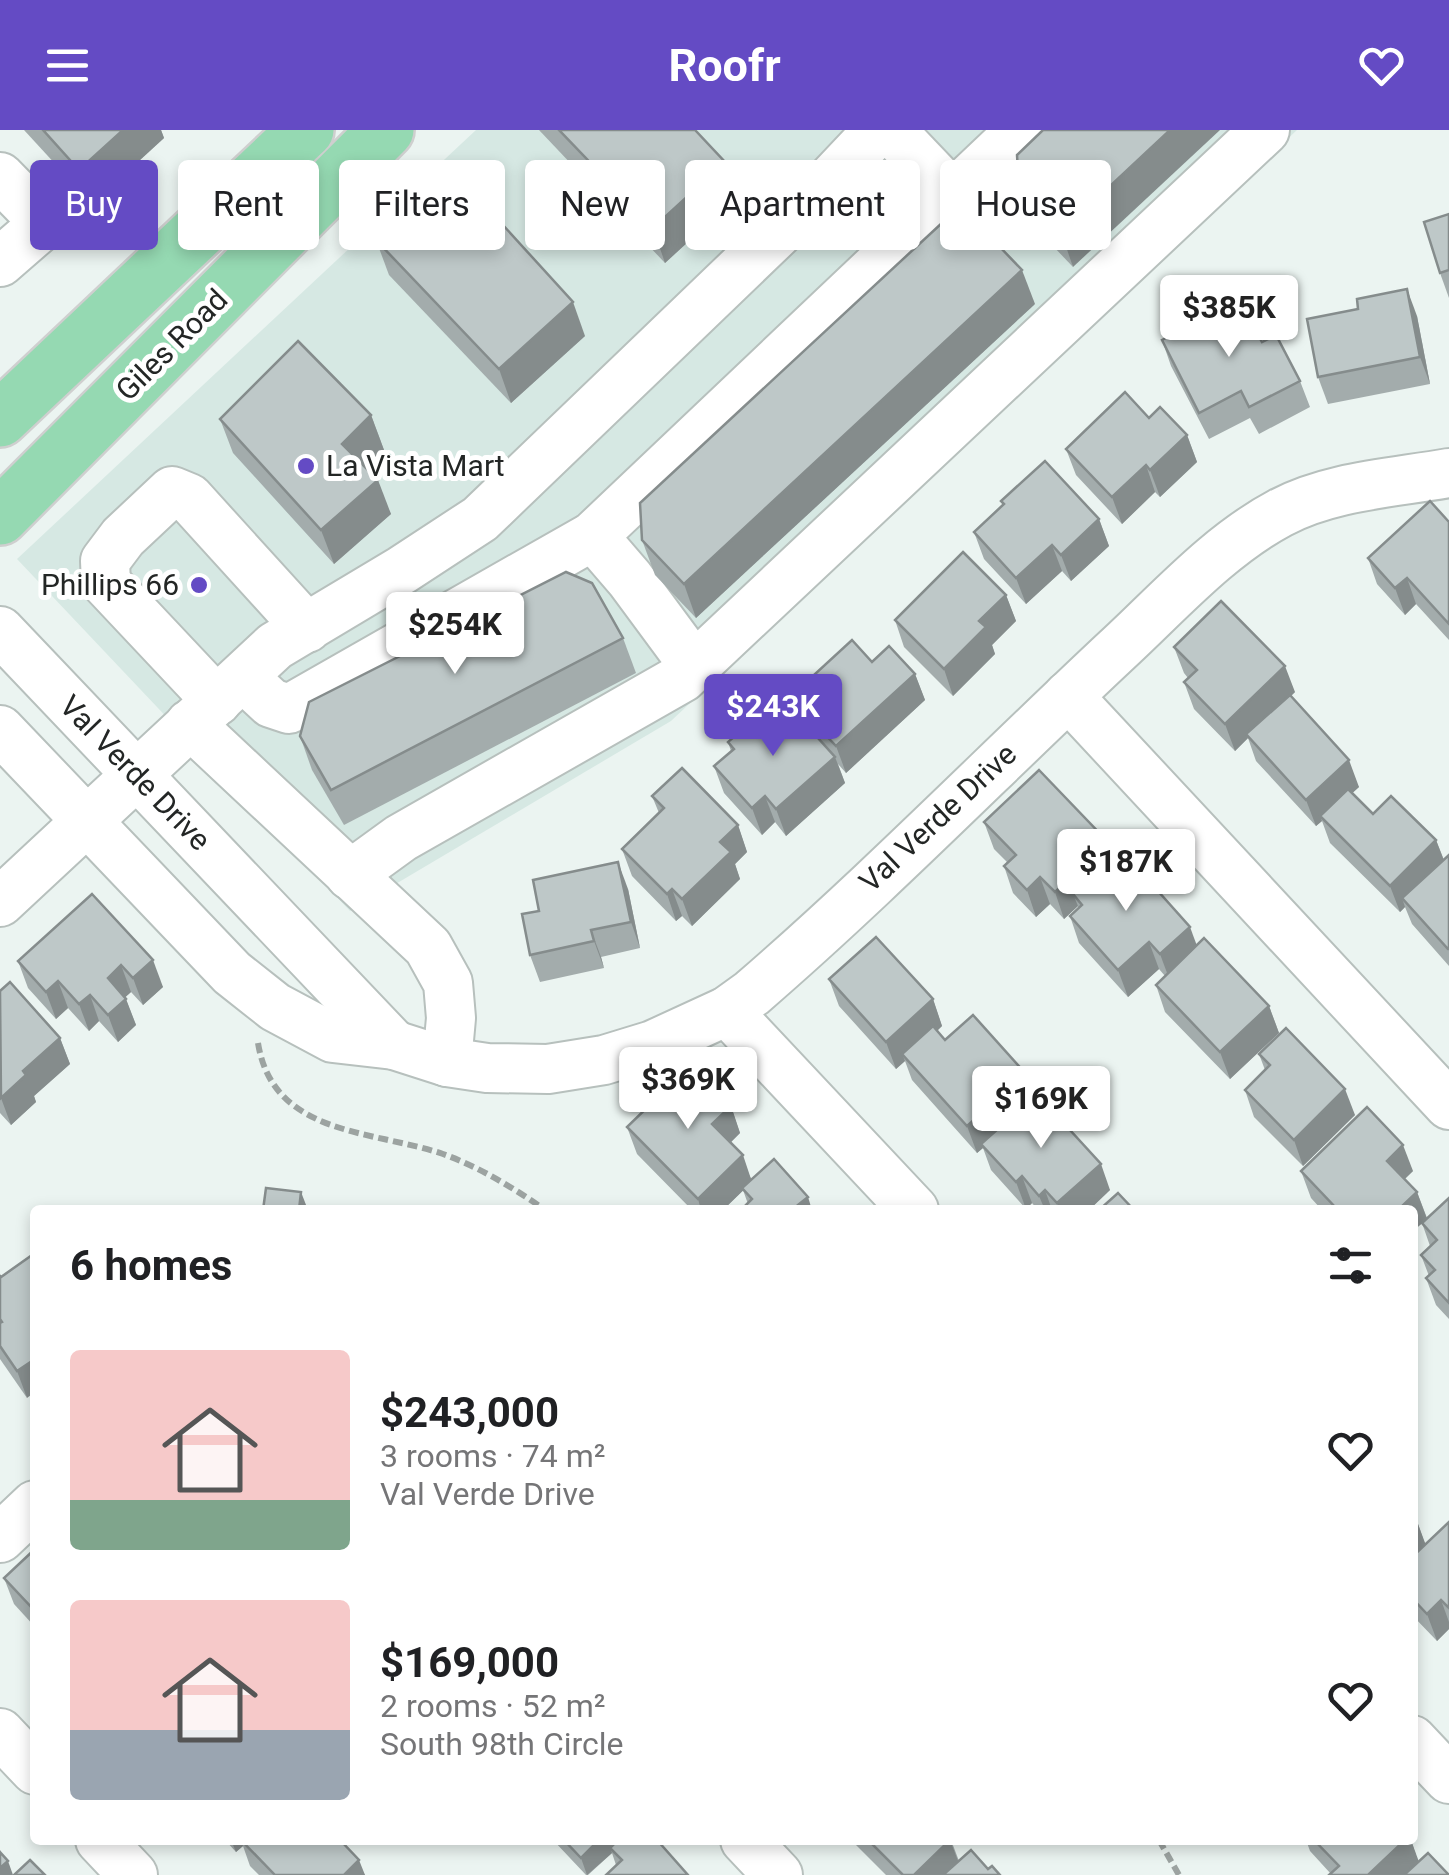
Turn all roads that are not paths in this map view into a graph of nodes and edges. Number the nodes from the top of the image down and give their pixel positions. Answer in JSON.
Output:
{"nodes":[{"id":1,"x":306,"y":130,"type":"edge"},
{"id":2,"x":386,"y":130,"type":"edge"},
{"id":3,"x":878,"y":130,"type":"edge"},
{"id":4,"x":891,"y":130,"type":"edge"},
{"id":5,"x":1020,"y":130,"type":"edge"},
{"id":6,"x":1265,"y":130,"type":"edge"},
{"id":7,"x":988,"y":160,"type":"edge"},
{"id":8,"x":0,"y":177,"type":"edge"},
{"id":9,"x":940,"y":181,"type":"edge"},
{"id":10,"x":940,"y":205,"type":"edge"},
{"id":11,"x":0,"y":262,"type":"edge"},
{"id":12,"x":0,"y":419,"type":"edge"},
{"id":13,"x":1449,"y":474,"type":"edge"},
{"id":14,"x":0,"y":517,"type":"edge"},
{"id":15,"x":480,"y":519,"type":"junction"},
{"id":16,"x":593,"y":536,"type":"junction"},
{"id":17,"x":517,"y":579,"type":"junction"},
{"id":18,"x":307,"y":628,"type":"junction"},
{"id":19,"x":0,"y":631,"type":"edge"},
{"id":20,"x":695,"y":667,"type":"junction"},
{"id":21,"x":1068,"y":696,"type":"junction"},
{"id":22,"x":217,"y":701,"type":"junction"},
{"id":23,"x":0,"y":730,"type":"edge"},
{"id":24,"x":136,"y":772,"type":"junction"},
{"id":25,"x":88,"y":820,"type":"junction"},
{"id":26,"x":350,"y":875,"type":"junction"},
{"id":27,"x":0,"y":902,"type":"edge"},
{"id":28,"x":727,"y":1011,"type":"junction"},
{"id":29,"x":394,"y":1045,"type":"junction"},
{"id":30,"x":447,"y":1062,"type":"junction"},
{"id":31,"x":1449,"y":1104,"type":"edge"},
{"id":32,"x":909,"y":1205,"type":"edge"},
{"id":33,"x":30,"y":1510,"type":"edge"},
{"id":34,"x":0,"y":1538,"type":"edge"},
{"id":35,"x":0,"y":1733,"type":"edge"},
{"id":36,"x":1418,"y":1746,"type":"edge"},
{"id":37,"x":30,"y":1765,"type":"edge"},
{"id":38,"x":1449,"y":1779,"type":"edge"},
{"id":39,"x":105,"y":1845,"type":"edge"},
{"id":40,"x":750,"y":1845,"type":"edge"},
{"id":41,"x":133,"y":1875,"type":"edge"},
{"id":42,"x":778,"y":1875,"type":"edge"}],
"edges":[{"from":1,"to":12,"type":"main road","name":"Giles Road"},
{"from":2,"to":14,"type":"main road","name":"Giles Road"},
{"from":3,"to":15,"type":"street"},
{"from":4,"to":9,"type":"street"},
{"from":5,"to":7,"type":"street"},
{"from":6,"to":20,"type":"street"},
{"from":8,"to":11,"type":"street"},
{"from":10,"to":16,"type":"street"},
{"from":13,"to":21,"type":"street","name":"Val Verde Drive"},
{"from":15,"to":17,"type":"street"},
{"from":15,"to":18,"type":"street"},
{"from":16,"to":17,"type":"street"},
{"from":16,"to":20,"type":"street"},
{"from":17,"to":22,"type":"street"},
{"from":18,"to":22,"type":"street"},
{"from":18,"to":22,"type":"street"},
{"from":19,"to":24,"type":"street","name":"Val Verde Drive"},
{"from":20,"to":26,"type":"street"},
{"from":21,"to":28,"type":"street","name":"Val Verde Drive"},
{"from":21,"to":31,"type":"street"},
{"from":22,"to":24,"type":"street"},
{"from":22,"to":26,"type":"street"},
{"from":23,"to":25,"type":"street","name":"Val Verde Drive"},
{"from":24,"to":25,"type":"street"},
{"from":24,"to":29,"type":"street","name":"Val Verde Drive"},
{"from":25,"to":27,"type":"street"},
{"from":25,"to":29,"type":"street","name":"Val Verde Drive"},
{"from":26,"to":30,"type":"street"},
{"from":28,"to":30,"type":"street","name":"Val Verde Drive"},
{"from":28,"to":32,"type":"street"},
{"from":29,"to":30,"type":"street","name":"Val Verde Drive"},
{"from":33,"to":34,"type":"street"},
{"from":35,"to":37,"type":"street"},
{"from":36,"to":38,"type":"street"},
{"from":39,"to":41,"type":"street"},
{"from":40,"to":42,"type":"street"}]}
